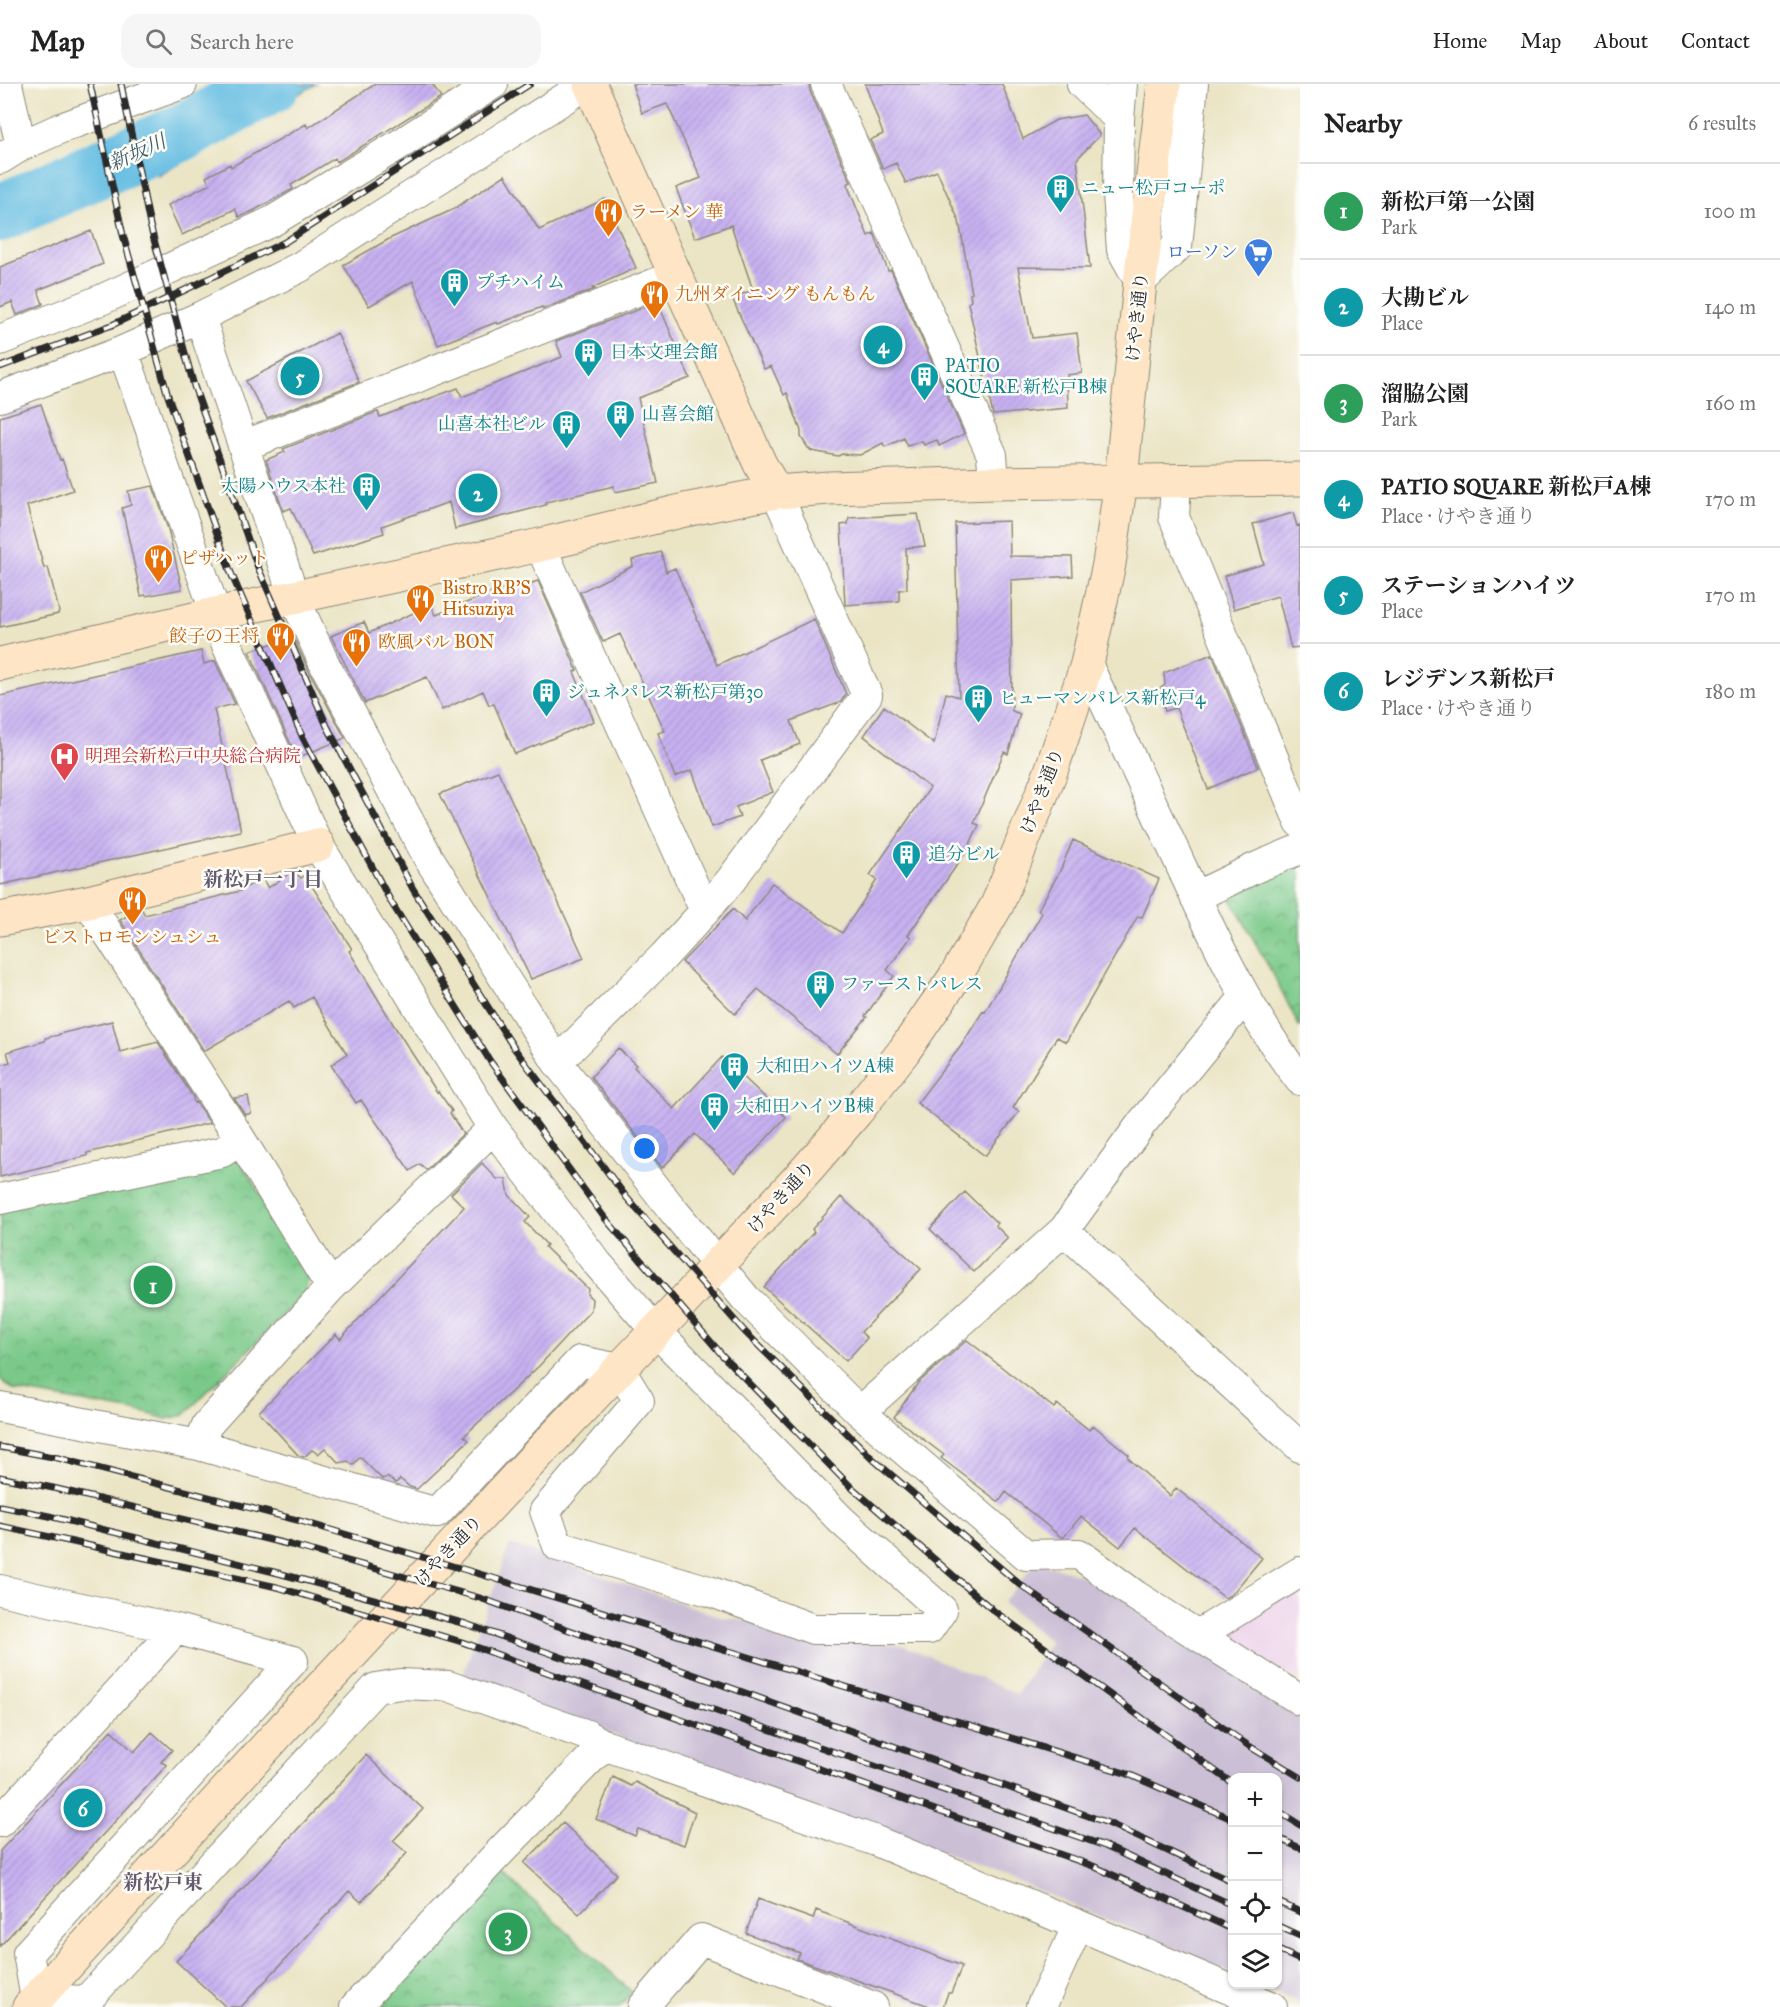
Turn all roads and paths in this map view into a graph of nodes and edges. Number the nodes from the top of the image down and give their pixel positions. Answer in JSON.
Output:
{"nodes":[{"id":1,"x":7,"y":84,"type":"edge"},
{"id":2,"x":182,"y":84,"type":"edge"},
{"id":3,"x":494,"y":84,"type":"edge"},
{"id":4,"x":588,"y":84,"type":"edge"},
{"id":5,"x":826,"y":84,"type":"edge"},
{"id":6,"x":1082,"y":84,"type":"edge"},
{"id":7,"x":1122,"y":84,"type":"edge"},
{"id":8,"x":1164,"y":84,"type":"edge"},
{"id":9,"x":1193,"y":84,"type":"edge"},
{"id":10,"x":1119,"y":119,"type":"junction"},
{"id":11,"x":11,"y":152,"type":"edge"},
{"id":12,"x":677,"y":275,"type":"junction"},
{"id":13,"x":1140,"y":282,"type":"junction"},
{"id":14,"x":200,"y":317,"type":"junction"},
{"id":15,"x":0,"y":340,"type":"edge"},
{"id":16,"x":123,"y":351,"type":"junction"},
{"id":17,"x":0,"y":397,"type":"edge"},
{"id":18,"x":243,"y":446,"type":"junction"},
{"id":19,"x":1300,"y":479,"type":"edge"},
{"id":20,"x":1121,"y":481,"type":"junction"},
{"id":21,"x":1176,"y":482,"type":"junction"},
{"id":22,"x":994,"y":483,"type":"junction"},
{"id":23,"x":776,"y":492,"type":"junction"},
{"id":24,"x":540,"y":544,"type":"junction"},
{"id":25,"x":294,"y":597,"type":"junction"},
{"id":26,"x":215,"y":614,"type":"junction"},
{"id":27,"x":1087,"y":663,"type":"junction"},
{"id":28,"x":0,"y":664,"type":"edge"},
{"id":29,"x":1300,"y":823,"type":"edge"},
{"id":30,"x":318,"y":845,"type":"junction"},
{"id":31,"x":1300,"y":849,"type":"edge"},
{"id":32,"x":1195,"y":897,"type":"junction"},
{"id":33,"x":88,"y":902,"type":"junction"},
{"id":34,"x":705,"y":911,"type":"junction"},
{"id":35,"x":0,"y":919,"type":"edge"},
{"id":36,"x":1245,"y":997,"type":"junction"},
{"id":37,"x":557,"y":1062,"type":"junction"},
{"id":38,"x":1300,"y":1080,"type":"edge"},
{"id":39,"x":493,"y":1128,"type":"junction"},
{"id":40,"x":241,"y":1140,"type":"junction"},
{"id":41,"x":0,"y":1199,"type":"edge"},
{"id":42,"x":1064,"y":1230,"type":"junction"},
{"id":43,"x":718,"y":1266,"type":"junction"},
{"id":44,"x":331,"y":1287,"type":"junction"},
{"id":45,"x":656,"y":1331,"type":"junction"},
{"id":46,"x":619,"y":1369,"type":"junction"},
{"id":47,"x":0,"y":1407,"type":"edge"},
{"id":48,"x":860,"y":1412,"type":"junction"},
{"id":49,"x":199,"y":1445,"type":"junction"},
{"id":50,"x":1300,"y":1447,"type":"edge"},
{"id":51,"x":1300,"y":1572,"type":"edge"},
{"id":52,"x":0,"y":1590,"type":"edge"},
{"id":53,"x":176,"y":1629,"type":"junction"},
{"id":54,"x":1198,"y":1635,"type":"junction"},
{"id":55,"x":1300,"y":1700,"type":"edge"},
{"id":56,"x":604,"y":1745,"type":"junction"},
{"id":57,"x":0,"y":1822,"type":"edge"},
{"id":58,"x":1078,"y":1925,"type":"junction"},
{"id":59,"x":37,"y":2004,"type":"edge"},
{"id":60,"x":355,"y":2007,"type":"edge"},
{"id":61,"x":643,"y":2007,"type":"edge"},
{"id":62,"x":873,"y":2007,"type":"edge"},
{"id":63,"x":1041,"y":2007,"type":"edge"},
{"id":64,"x":1272,"y":2007,"type":"edge"}],
"edges":[{"from":1,"to":11,"type":"street"},
{"from":2,"to":11,"type":"street"},
{"from":3,"to":15,"type":"street"},
{"from":4,"to":12,"type":"street"},
{"from":4,"to":14,"type":"street"},
{"from":5,"to":22,"type":"street"},
{"from":6,"to":10,"type":"street"},
{"from":7,"to":10,"type":"street"},
{"from":8,"to":13,"type":"street","name":"けやき通り"},
{"from":9,"to":13,"type":"street"},
{"from":10,"to":13,"type":"street"},
{"from":12,"to":18,"type":"street"},
{"from":12,"to":23,"type":"street"},
{"from":13,"to":20,"type":"street","name":"けやき通り"},
{"from":14,"to":16,"type":"street"},
{"from":14,"to":18,"type":"street"},
{"from":16,"to":17,"type":"street"},
{"from":16,"to":26,"type":"street"},
{"from":18,"to":25,"type":"street"},
{"from":19,"to":21,"type":"street"},
{"from":20,"to":21,"type":"street"},
{"from":20,"to":22,"type":"street"},
{"from":20,"to":27,"type":"street","name":"けやき通り"},
{"from":21,"to":29,"type":"street"},
{"from":22,"to":23,"type":"street"},
{"from":23,"to":24,"type":"street"},
{"from":23,"to":34,"type":"street"},
{"from":24,"to":25,"type":"street"},
{"from":24,"to":34,"type":"street"},
{"from":25,"to":26,"type":"street"},
{"from":25,"to":37,"type":"street"},
{"from":26,"to":28,"type":"street"},
{"from":26,"to":30,"type":"street"},
{"from":27,"to":32,"type":"street"},
{"from":27,"to":43,"type":"street","name":"けやき通り"},
{"from":30,"to":33,"type":"street"},
{"from":30,"to":39,"type":"street"},
{"from":31,"to":32,"type":"street"},
{"from":32,"to":36,"type":"street"},
{"from":33,"to":35,"type":"street"},
{"from":33,"to":40,"type":"street"},
{"from":34,"to":37,"type":"street"},
{"from":36,"to":38,"type":"street"},
{"from":36,"to":42,"type":"street"},
{"from":37,"to":43,"type":"street"},
{"from":39,"to":44,"type":"street"},
{"from":39,"to":45,"type":"street"},
{"from":40,"to":41,"type":"street"},
{"from":40,"to":44,"type":"street"},
{"from":42,"to":48,"type":"street"},
{"from":42,"to":50,"type":"street"},
{"from":43,"to":45,"type":"street","name":"けやき通り"},
{"from":43,"to":48,"type":"street"},
{"from":44,"to":49,"type":"street"},
{"from":45,"to":46,"type":"street","name":"けやき通り"},
{"from":45,"to":46,"type":"street"},
{"from":46,"to":49,"type":"street"},
{"from":46,"to":59,"type":"street","name":"けやき通り"},
{"from":47,"to":49,"type":"street"},
{"from":48,"to":54,"type":"street"},
{"from":51,"to":54,"type":"street"},
{"from":52,"to":53,"type":"street"},
{"from":53,"to":57,"type":"street"},
{"from":53,"to":59,"type":"street"},
{"from":54,"to":55,"type":"street"},
{"from":56,"to":58,"type":"street"},
{"from":56,"to":59,"type":"street"},
{"from":56,"to":60,"type":"street"},
{"from":58,"to":63,"type":"street"},
{"from":58,"to":64,"type":"street"},
{"from":61,"to":62,"type":"street"}]}
